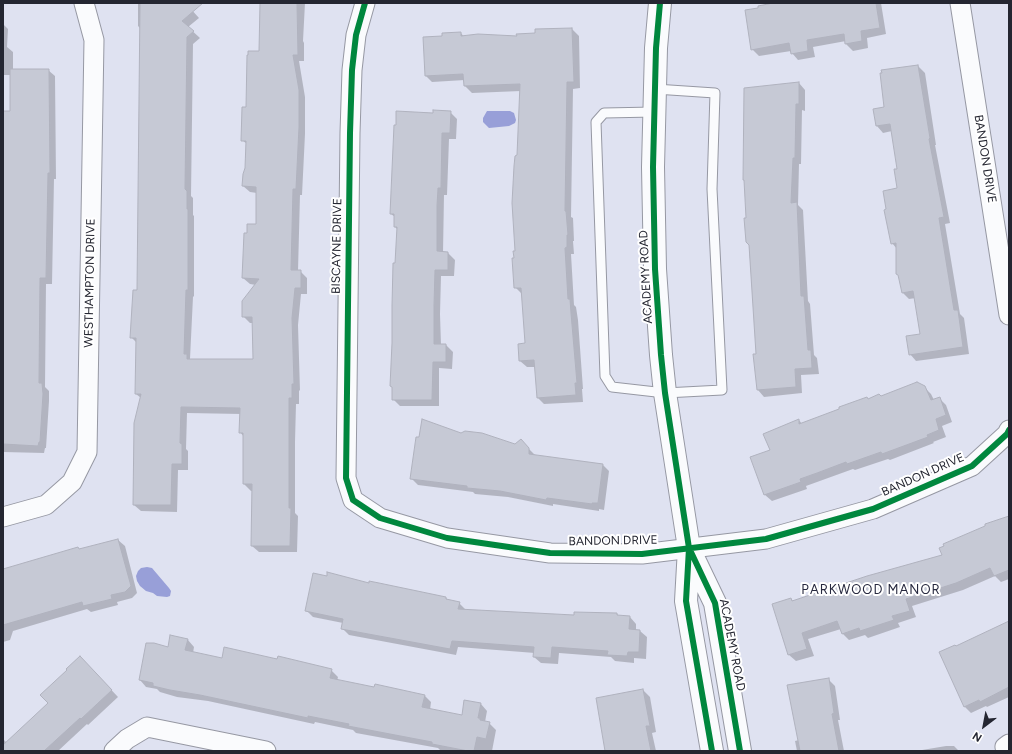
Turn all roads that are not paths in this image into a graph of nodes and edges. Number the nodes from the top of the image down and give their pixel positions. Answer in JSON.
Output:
{"nodes":[{"id":1,"x":84,"y":3,"type":"edge"},
{"id":2,"x":365,"y":3,"type":"edge"},
{"id":3,"x":660,"y":3,"type":"edge"},
{"id":4,"x":960,"y":3,"type":"edge"},
{"id":5,"x":655,"y":89,"type":"junction"},
{"id":6,"x":654,"y":112,"type":"junction"},
{"id":7,"x":1009,"y":314,"type":"edge"},
{"id":8,"x":665,"y":393,"type":"junction"},
{"id":9,"x":1009,"y":430,"type":"edge"},
{"id":10,"x":350,"y":490,"type":"joint"},
{"id":11,"x":3,"y":517,"type":"edge"},
{"id":12,"x":689,"y":548,"type":"junction"},
{"id":13,"x":114,"y":751,"type":"edge"},
{"id":14,"x":266,"y":751,"type":"edge"},
{"id":15,"x":712,"y":751,"type":"edge"},
{"id":16,"x":740,"y":751,"type":"edge"}],
"edges":[{"from":1,"to":11,"type":"street","name":"WESTHAMPTON DRIVE"},
{"from":2,"to":10,"type":"street","name":"BISCAYNE DRIVE"},
{"from":3,"to":5,"type":"main road","name":"ACADEMY ROAD"},
{"from":4,"to":7,"type":"street","name":"BANDON DRIVE"},
{"from":5,"to":6,"type":"main road","name":"ACADEMY ROAD"},
{"from":5,"to":8,"type":"lane"},
{"from":6,"to":8,"type":"main road","name":"ACADEMY ROAD"},
{"from":6,"to":8,"type":"lane"},
{"from":8,"to":12,"type":"main road","name":"ACADEMY ROAD"},
{"from":9,"to":12,"type":"street","name":"BANDON DRIVE"},
{"from":10,"to":12,"type":"street","name":"BANDON DRIVE"},
{"from":12,"to":15,"type":"main road","name":"ACADEMY ROAD"},
{"from":12,"to":16,"type":"main road","name":"ACADEMY ROAD"},
{"from":13,"to":14,"type":"street"}]}
